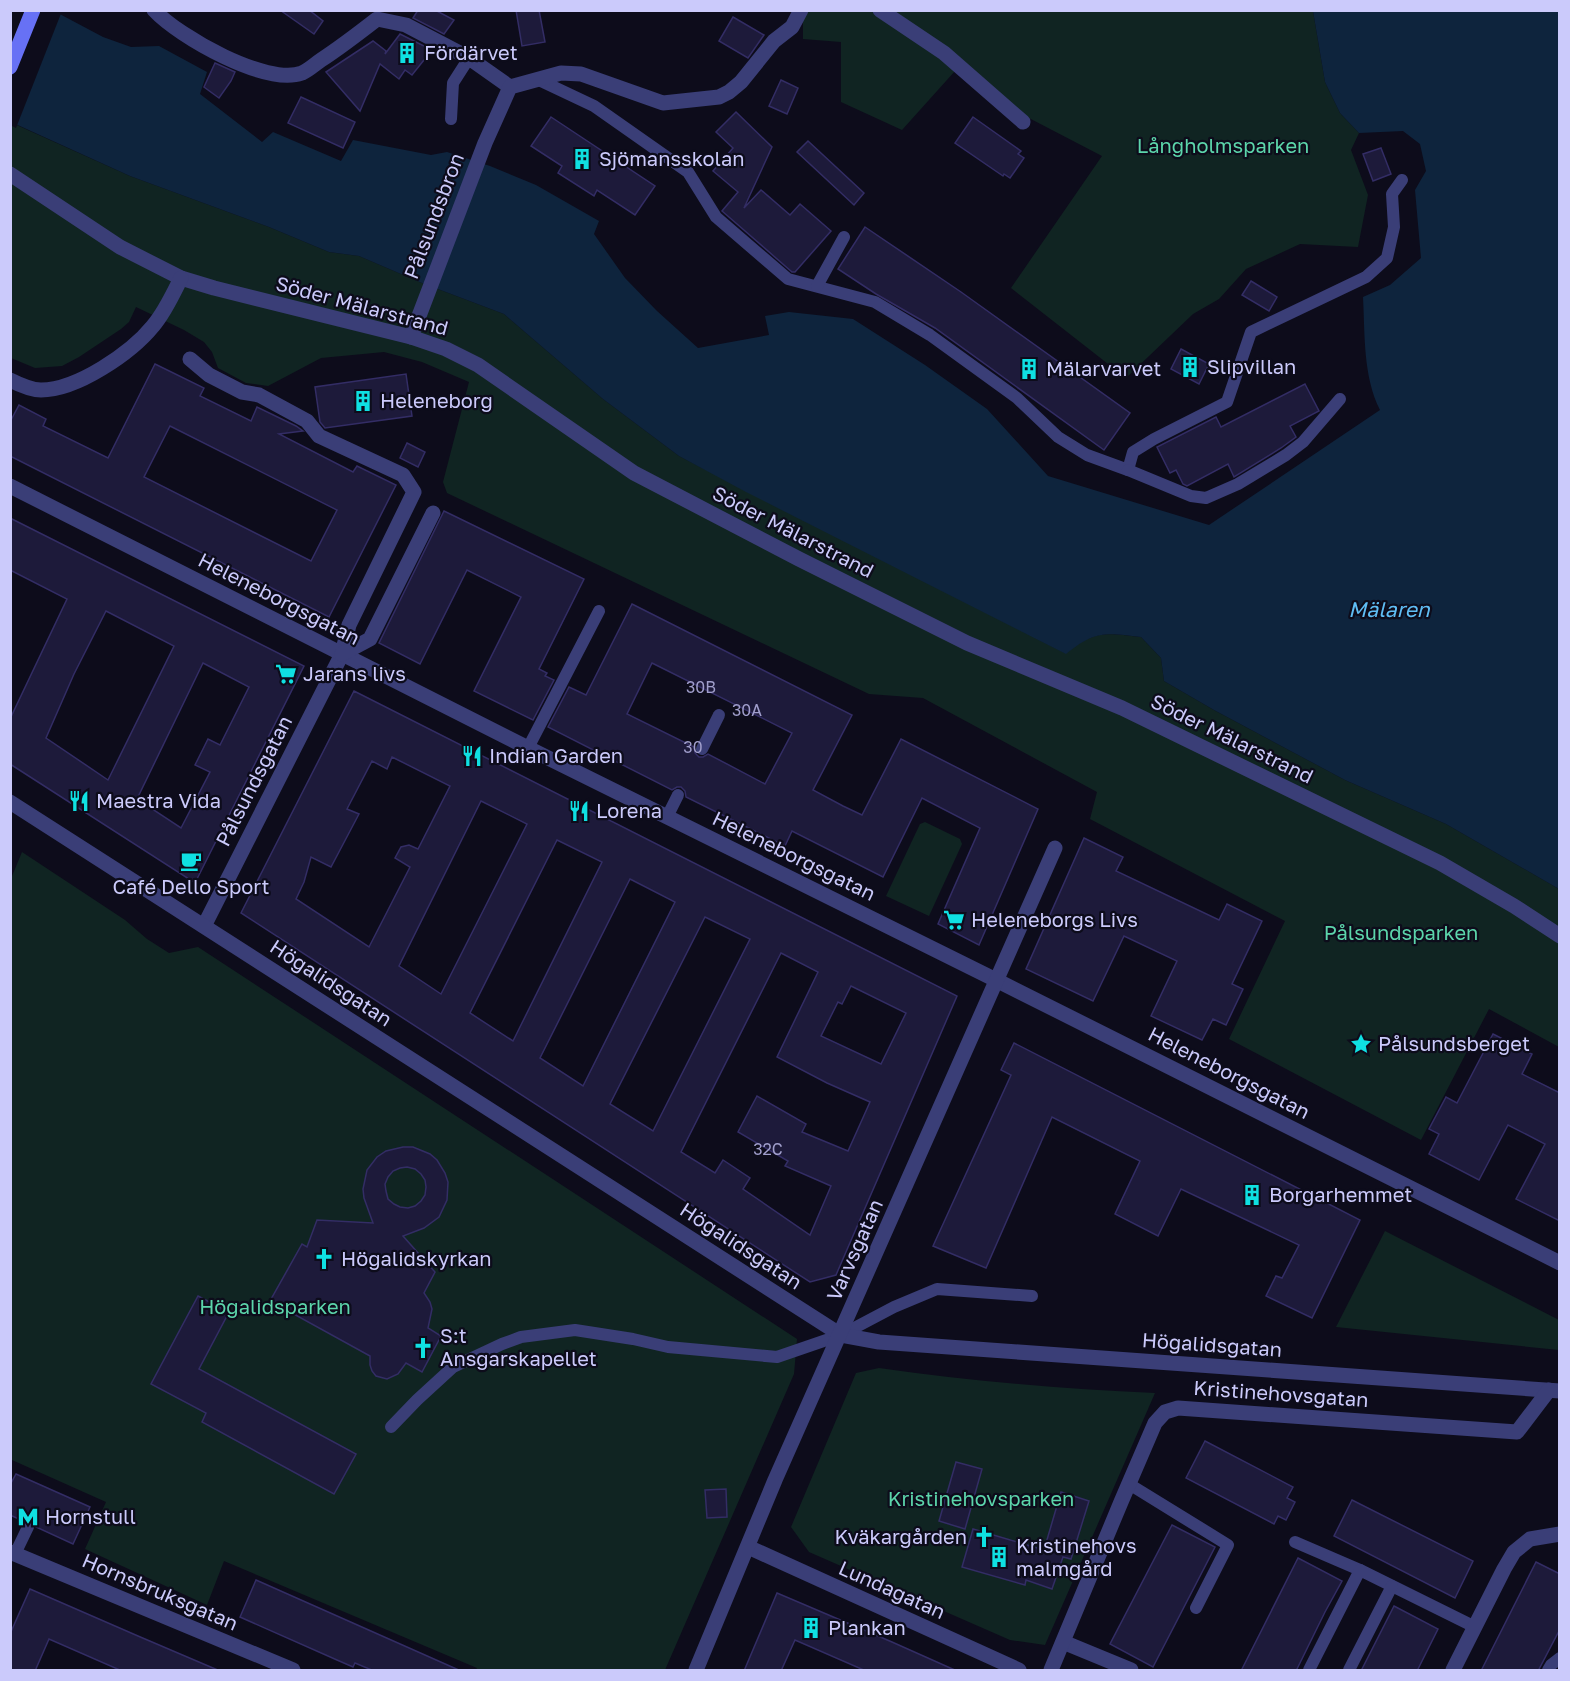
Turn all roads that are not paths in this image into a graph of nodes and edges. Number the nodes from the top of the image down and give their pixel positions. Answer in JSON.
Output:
{"nodes":[{"id":1,"x":33,"y":10,"type":"edge"},
{"id":2,"x":154,"y":10,"type":"edge"},
{"id":3,"x":801,"y":10,"type":"edge"},
{"id":4,"x":880,"y":10,"type":"edge"},
{"id":5,"x":372,"y":15,"type":"edge"},
{"id":6,"x":469,"y":58,"type":"junction"},
{"id":7,"x":10,"y":67,"type":"edge"},
{"id":8,"x":539,"y":80,"type":"junction"},
{"id":9,"x":510,"y":87,"type":"junction"},
{"id":10,"x":451,"y":119,"type":"dead end"},
{"id":11,"x":1023,"y":122,"type":"dead end"},
{"id":12,"x":10,"y":174,"type":"edge"},
{"id":13,"x":1402,"y":180,"type":"dead end"},
{"id":14,"x":844,"y":237,"type":"dead end"},
{"id":15,"x":181,"y":278,"type":"junction"},
{"id":16,"x":817,"y":286,"type":"junction"},
{"id":17,"x":411,"y":337,"type":"junction"},
{"id":18,"x":190,"y":359,"type":"dead end"},
{"id":19,"x":10,"y":380,"type":"edge"},
{"id":20,"x":1340,"y":399,"type":"dead end"},
{"id":21,"x":1128,"y":470,"type":"junction"},
{"id":22,"x":10,"y":486,"type":"edge"},
{"id":23,"x":433,"y":513,"type":"dead end"},
{"id":24,"x":599,"y":611,"type":"dead end"},
{"id":25,"x":342,"y":654,"type":"junction"},
{"id":26,"x":719,"y":715,"type":"dead end"},
{"id":27,"x":528,"y":748,"type":"junction"},
{"id":28,"x":702,"y":749,"type":"dead end"},
{"id":29,"x":678,"y":795,"type":"dead end"},
{"id":30,"x":10,"y":802,"type":"edge"},
{"id":31,"x":667,"y":817,"type":"junction"},
{"id":32,"x":1055,"y":848,"type":"dead end"},
{"id":33,"x":204,"y":926,"type":"junction"},
{"id":34,"x":1560,"y":936,"type":"edge"},
{"id":35,"x":996,"y":980,"type":"junction"},
{"id":36,"x":1560,"y":1263,"type":"edge"},
{"id":37,"x":1032,"y":1296,"type":"dead end"},
{"id":38,"x":841,"y":1335,"type":"junction"},
{"id":39,"x":1554,"y":1390,"type":"edge"},
{"id":40,"x":391,"y":1427,"type":"dead end"},
{"id":41,"x":1129,"y":1484,"type":"junction"},
{"id":42,"x":27,"y":1527,"type":"dead end"},
{"id":43,"x":1560,"y":1534,"type":"edge"},
{"id":44,"x":1296,"y":1542,"type":"dead end"},
{"id":45,"x":748,"y":1547,"type":"junction"},
{"id":46,"x":12,"y":1557,"type":"edge"},
{"id":47,"x":1360,"y":1570,"type":"junction"},
{"id":48,"x":1392,"y":1586,"type":"junction"},
{"id":49,"x":1196,"y":1608,"type":"dead end"},
{"id":50,"x":1474,"y":1627,"type":"junction"},
{"id":51,"x":1063,"y":1642,"type":"junction"},
{"id":52,"x":1560,"y":1658,"type":"edge"},
{"id":53,"x":293,"y":1671,"type":"edge"},
{"id":54,"x":696,"y":1671,"type":"edge"},
{"id":55,"x":1019,"y":1671,"type":"edge"},
{"id":56,"x":1051,"y":1671,"type":"edge"},
{"id":57,"x":1131,"y":1671,"type":"edge"},
{"id":58,"x":1309,"y":1671,"type":"edge"},
{"id":59,"x":1349,"y":1671,"type":"edge"},
{"id":60,"x":1453,"y":1671,"type":"edge"},
{"id":61,"x":1548,"y":1671,"type":"edge"}],
"edges":[{"from":1,"to":7,"type":"main road"},
{"from":2,"to":5,"type":"street"},
{"from":3,"to":8,"type":"street"},
{"from":4,"to":11,"type":"street"},
{"from":5,"to":6,"type":"street"},
{"from":6,"to":9,"type":"street"},
{"from":6,"to":10,"type":"lane"},
{"from":8,"to":9,"type":"street"},
{"from":8,"to":16,"type":"lane"},
{"from":9,"to":17,"type":"street","name":"Pålsundsbron"},
{"from":12,"to":15,"type":"street","name":"Söder Mälarstrand"},
{"from":13,"to":21,"type":"lane"},
{"from":14,"to":16,"type":"lane"},
{"from":15,"to":17,"type":"street","name":"Söder Mälarstrand"},
{"from":15,"to":19,"type":"street"},
{"from":16,"to":21,"type":"lane"},
{"from":17,"to":34,"type":"street","name":"Söder Mälarstrand"},
{"from":18,"to":25,"type":"street","name":"Pålsundsgatan"},
{"from":20,"to":21,"type":"lane"},
{"from":22,"to":25,"type":"street","name":"Heleneborgsgatan"},
{"from":23,"to":25,"type":"street"},
{"from":24,"to":27,"type":"lane"},
{"from":25,"to":27,"type":"street","name":"Heleneborgsgatan"},
{"from":25,"to":33,"type":"street","name":"Pålsundsgatan"},
{"from":26,"to":28,"type":"lane"},
{"from":27,"to":31,"type":"street","name":"Heleneborgsgatan"},
{"from":29,"to":31,"type":"lane"},
{"from":30,"to":33,"type":"street","name":"Högalidsgatan"},
{"from":31,"to":35,"type":"street","name":"Heleneborgsgatan"},
{"from":32,"to":35,"type":"street","name":"Varvsgatan"},
{"from":33,"to":38,"type":"street","name":"Högalidsgatan"},
{"from":35,"to":36,"type":"street","name":"Heleneborgsgatan"},
{"from":35,"to":38,"type":"street","name":"Varvsgatan"},
{"from":37,"to":38,"type":"lane"},
{"from":38,"to":39,"type":"street","name":"Högalidsgatan"},
{"from":38,"to":40,"type":"lane"},
{"from":38,"to":45,"type":"street","name":"Varvsgatan"},
{"from":39,"to":41,"type":"street","name":"Kristinehovsgatan"},
{"from":41,"to":49,"type":"lane"},
{"from":41,"to":51,"type":"street","name":"Kristinehovsgatan"},
{"from":42,"to":46,"type":"lane"},
{"from":43,"to":50,"type":"street"},
{"from":44,"to":47,"type":"lane"},
{"from":45,"to":54,"type":"street","name":"Varvsgatan"},
{"from":45,"to":55,"type":"street","name":"Lundagatan"},
{"from":46,"to":53,"type":"street","name":"Hornsbruksgatan"},
{"from":47,"to":48,"type":"lane"},
{"from":47,"to":58,"type":"lane"},
{"from":48,"to":50,"type":"lane"},
{"from":48,"to":59,"type":"lane"},
{"from":50,"to":60,"type":"street"},
{"from":51,"to":56,"type":"street","name":"Kristinehovsgatan"},
{"from":51,"to":57,"type":"street"},
{"from":52,"to":61,"type":"lane"}]}
